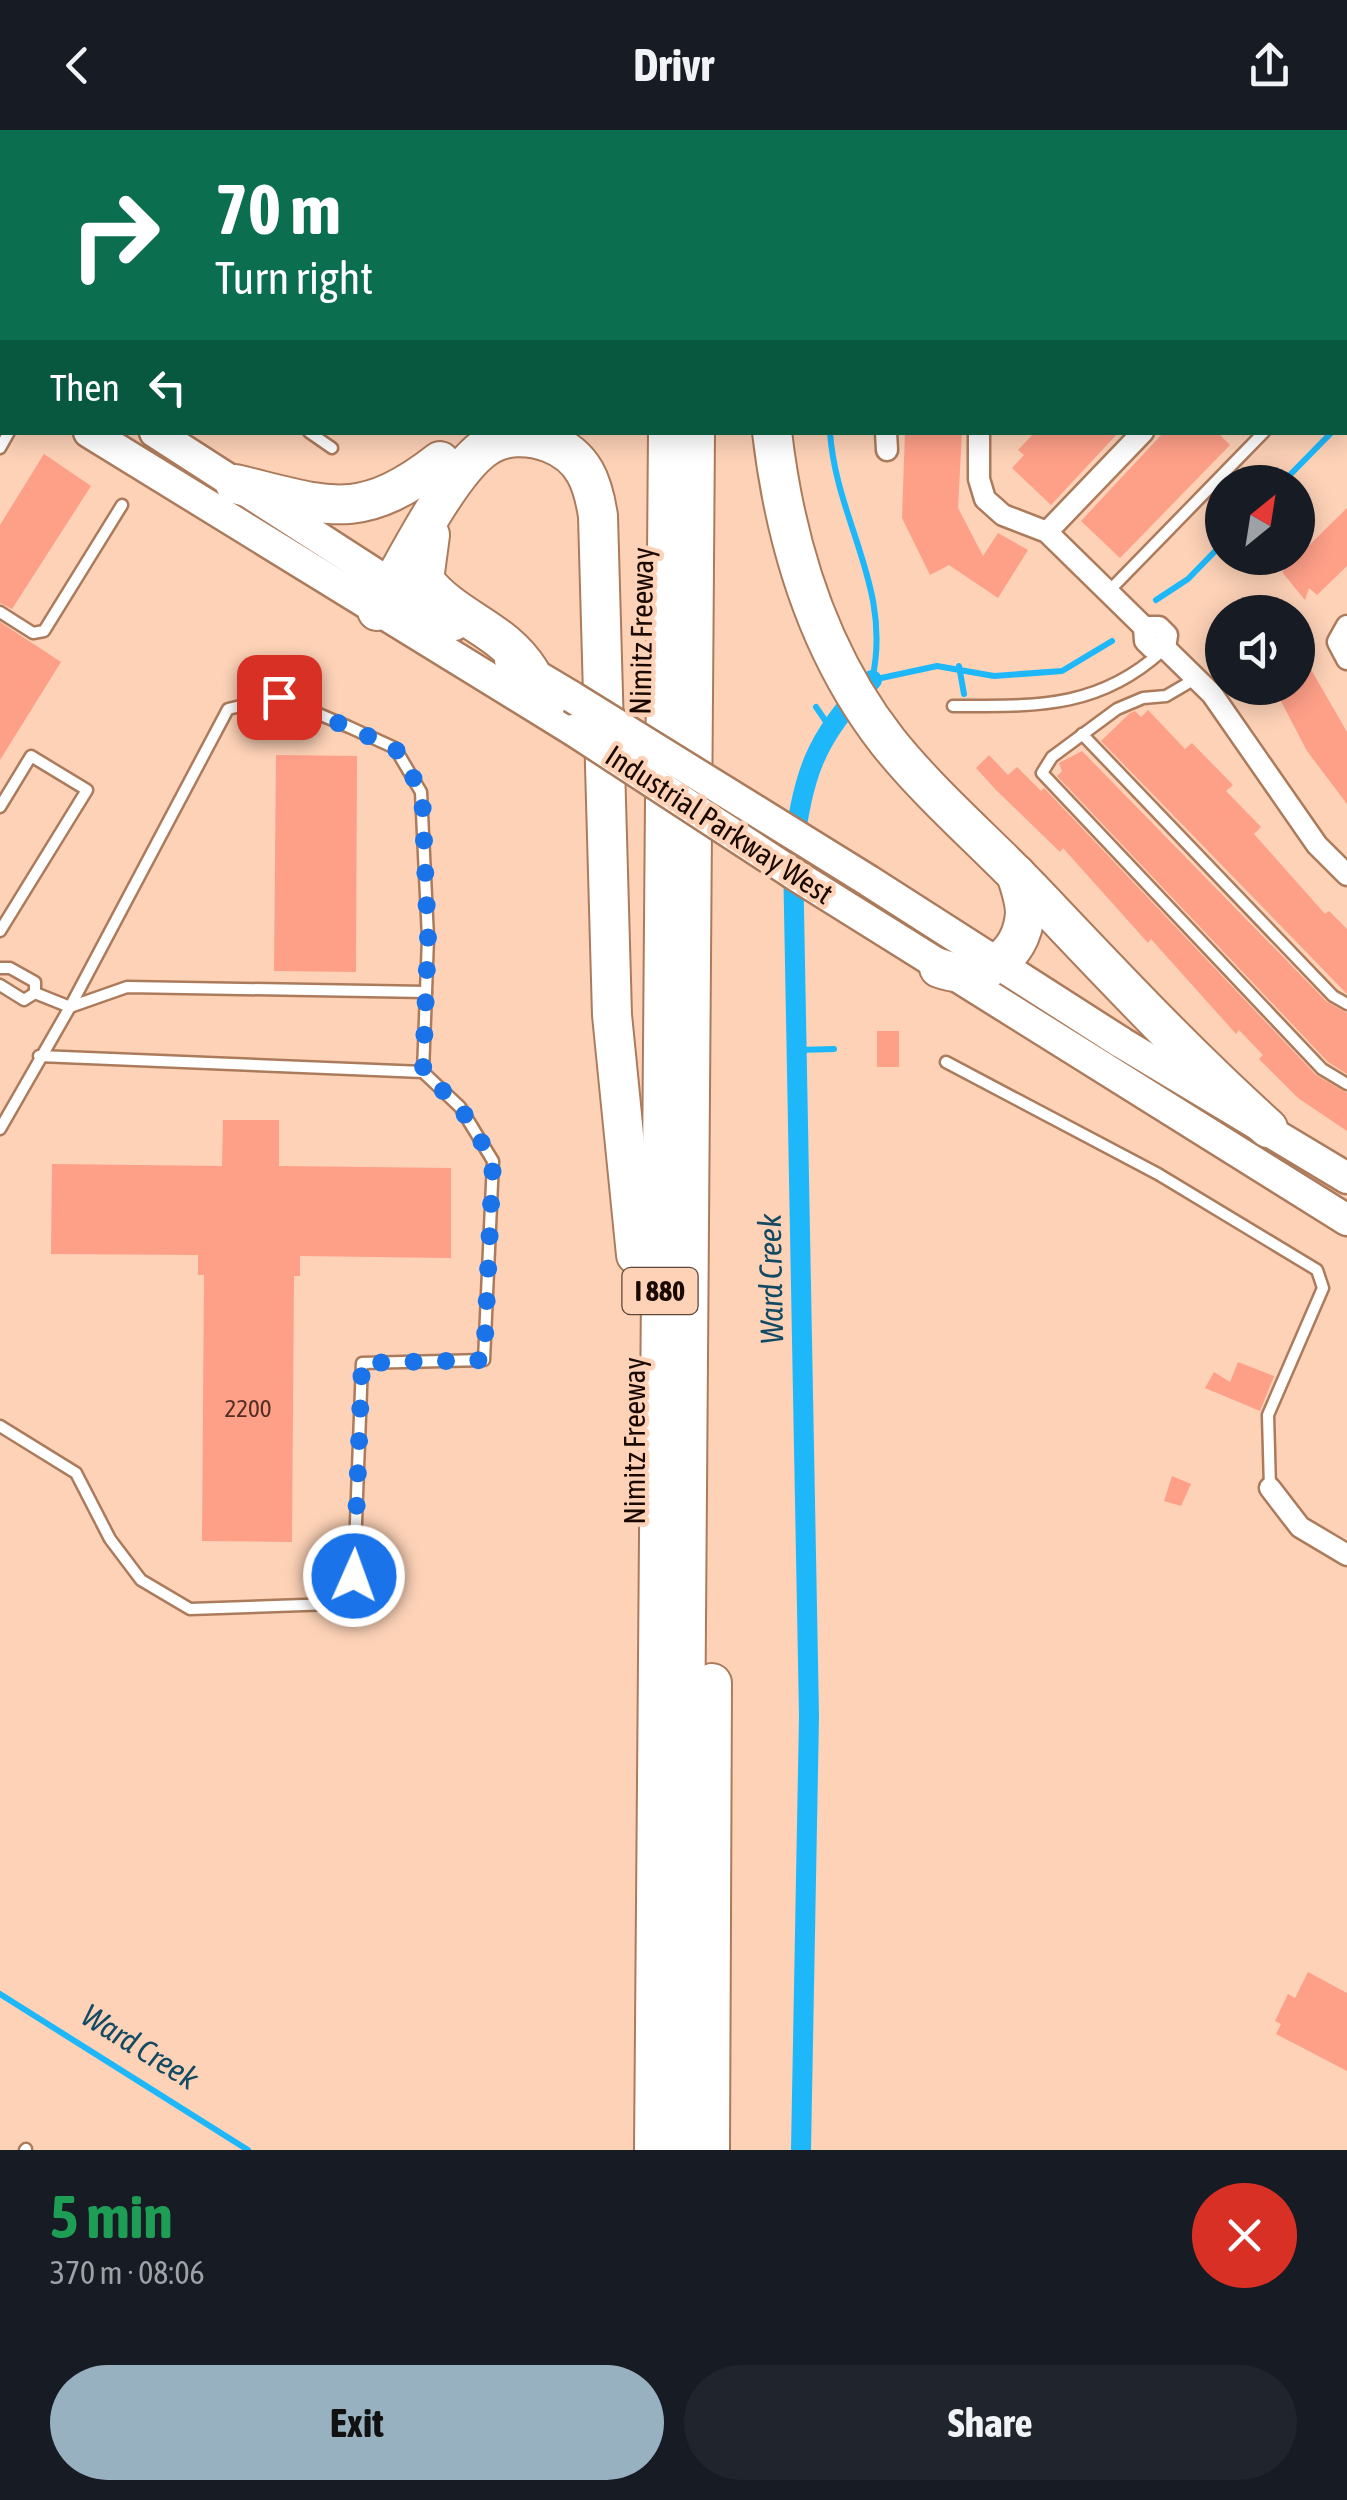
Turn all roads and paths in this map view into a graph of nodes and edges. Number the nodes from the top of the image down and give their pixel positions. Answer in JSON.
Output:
{"nodes":[{"id":1,"x":94,"y":435,"type":"edge"},
{"id":2,"x":160,"y":435,"type":"edge"},
{"id":3,"x":313,"y":435,"type":"edge"},
{"id":4,"x":644,"y":435,"type":"edge"},
{"id":5,"x":668,"y":435,"type":"edge"},
{"id":6,"x":694,"y":435,"type":"edge"},
{"id":7,"x":715,"y":435,"type":"edge"},
{"id":8,"x":772,"y":435,"type":"edge"},
{"id":9,"x":979,"y":435,"type":"edge"},
{"id":10,"x":1140,"y":435,"type":"edge"},
{"id":11,"x":1261,"y":435,"type":"edge"},
{"id":12,"x":448,"y":446,"type":"edge"},
{"id":13,"x":332,"y":448,"type":"dead end"},
{"id":14,"x":235,"y":484,"type":"junction"},
{"id":15,"x":122,"y":506,"type":"dead end"},
{"id":16,"x":433,"y":518,"type":"junction"},
{"id":17,"x":1047,"y":532,"type":"junction"},
{"id":18,"x":374,"y":592,"type":"junction"},
{"id":19,"x":1108,"y":592,"type":"junction"},
{"id":20,"x":0,"y":612,"type":"edge"},
{"id":21,"x":1165,"y":648,"type":"junction"},
{"id":22,"x":530,"y":672,"type":"junction"},
{"id":23,"x":1196,"y":678,"type":"junction"},
{"id":24,"x":953,"y":706,"type":"dead end"},
{"id":25,"x":1082,"y":734,"type":"junction"},
{"id":26,"x":0,"y":807,"type":"edge"},
{"id":27,"x":1016,"y":874,"type":"junction"},
{"id":28,"x":1347,"y":875,"type":"edge"},
{"id":29,"x":0,"y":931,"type":"edge"},
{"id":30,"x":998,"y":962,"type":"junction"},
{"id":31,"x":0,"y":968,"type":"edge"},
{"id":32,"x":939,"y":968,"type":"junction"},
{"id":33,"x":0,"y":984,"type":"edge"},
{"id":34,"x":426,"y":992,"type":"junction"},
{"id":35,"x":36,"y":993,"type":"junction"},
{"id":36,"x":1347,"y":1004,"type":"edge"},
{"id":37,"x":70,"y":1007,"type":"junction"},
{"id":38,"x":39,"y":1056,"type":"junction"},
{"id":39,"x":946,"y":1062,"type":"dead end"},
{"id":40,"x":423,"y":1072,"type":"junction"},
{"id":41,"x":1347,"y":1084,"type":"edge"},
{"id":42,"x":1268,"y":1128,"type":"junction"},
{"id":43,"x":0,"y":1129,"type":"edge"},
{"id":44,"x":1347,"y":1178,"type":"edge"},
{"id":45,"x":1347,"y":1220,"type":"edge"},
{"id":46,"x":636,"y":1255,"type":"junction"},
{"id":47,"x":0,"y":1426,"type":"edge"},
{"id":48,"x":1270,"y":1488,"type":"joint"},
{"id":49,"x":1347,"y":1555,"type":"edge"},
{"id":50,"x":630,"y":2150,"type":"edge"},
{"id":51,"x":654,"y":2150,"type":"edge"},
{"id":52,"x":682,"y":2150,"type":"edge"},
{"id":53,"x":710,"y":2150,"type":"edge"}],
"edges":[{"from":1,"to":18,"type":"main road","name":"Industrial Parkway West"},
{"from":2,"to":14,"type":"main road","name":"Industrial Parkway West"},
{"from":3,"to":13,"type":"lane"},
{"from":4,"to":46,"type":"highway","name":"Nimitz Freeway","number":"I 880"},
{"from":5,"to":51,"type":"highway","number":"I 880"},
{"from":6,"to":52,"type":"highway","number":"I 880"},
{"from":7,"to":53,"type":"highway","number":"I 880"},
{"from":8,"to":27,"type":"highway"},
{"from":9,"to":17,"type":"street"},
{"from":10,"to":17,"type":"street"},
{"from":11,"to":19,"type":"lane"},
{"from":12,"to":14,"type":"highway"},
{"from":12,"to":18,"type":"highway"},
{"from":14,"to":18,"type":"main road","name":"Industrial Parkway West"},
{"from":15,"to":20,"type":"lane"},
{"from":16,"to":18,"type":"highway"},
{"from":16,"to":22,"type":"highway"},
{"from":16,"to":46,"type":"highway"},
{"from":17,"to":19,"type":"street"},
{"from":18,"to":22,"type":"main road","name":"Industrial Parkway West"},
{"from":18,"to":32,"type":"main road","name":"Industrial Parkway West","bridge":true},
{"from":19,"to":21,"type":"street"},
{"from":21,"to":23,"type":"street"},
{"from":21,"to":24,"type":"lane"},
{"from":22,"to":30,"type":"main road","name":"Industrial Parkway West","bridge":true},
{"from":23,"to":25,"type":"lane"},
{"from":23,"to":28,"type":"street"},
{"from":25,"to":36,"type":"lane"},
{"from":25,"to":41,"type":"lane"},
{"from":26,"to":29,"type":"lane"},
{"from":27,"to":30,"type":"highway"},
{"from":27,"to":42,"type":"highway"},
{"from":30,"to":32,"type":"highway"},
{"from":30,"to":42,"type":"main road","name":"Industrial Parkway West"},
{"from":31,"to":35,"type":"lane"},
{"from":32,"to":45,"type":"main road","name":"Industrial Parkway West"},
{"from":33,"to":35,"type":"lane"},
{"from":34,"to":37,"type":"lane"},
{"from":34,"to":37,"type":"lane"},
{"from":34,"to":40,"type":"lane"},
{"from":35,"to":37,"type":"lane"},
{"from":37,"to":38,"type":"lane"},
{"from":38,"to":40,"type":"lane"},
{"from":38,"to":43,"type":"lane"},
{"from":39,"to":48,"type":"lane"},
{"from":40,"to":47,"type":"lane"},
{"from":42,"to":44,"type":"main road","name":"Industrial Parkway West"},
{"from":46,"to":50,"type":"highway","name":"Nimitz Freeway","number":"I 880"},
{"from":48,"to":49,"type":"street"}]}
